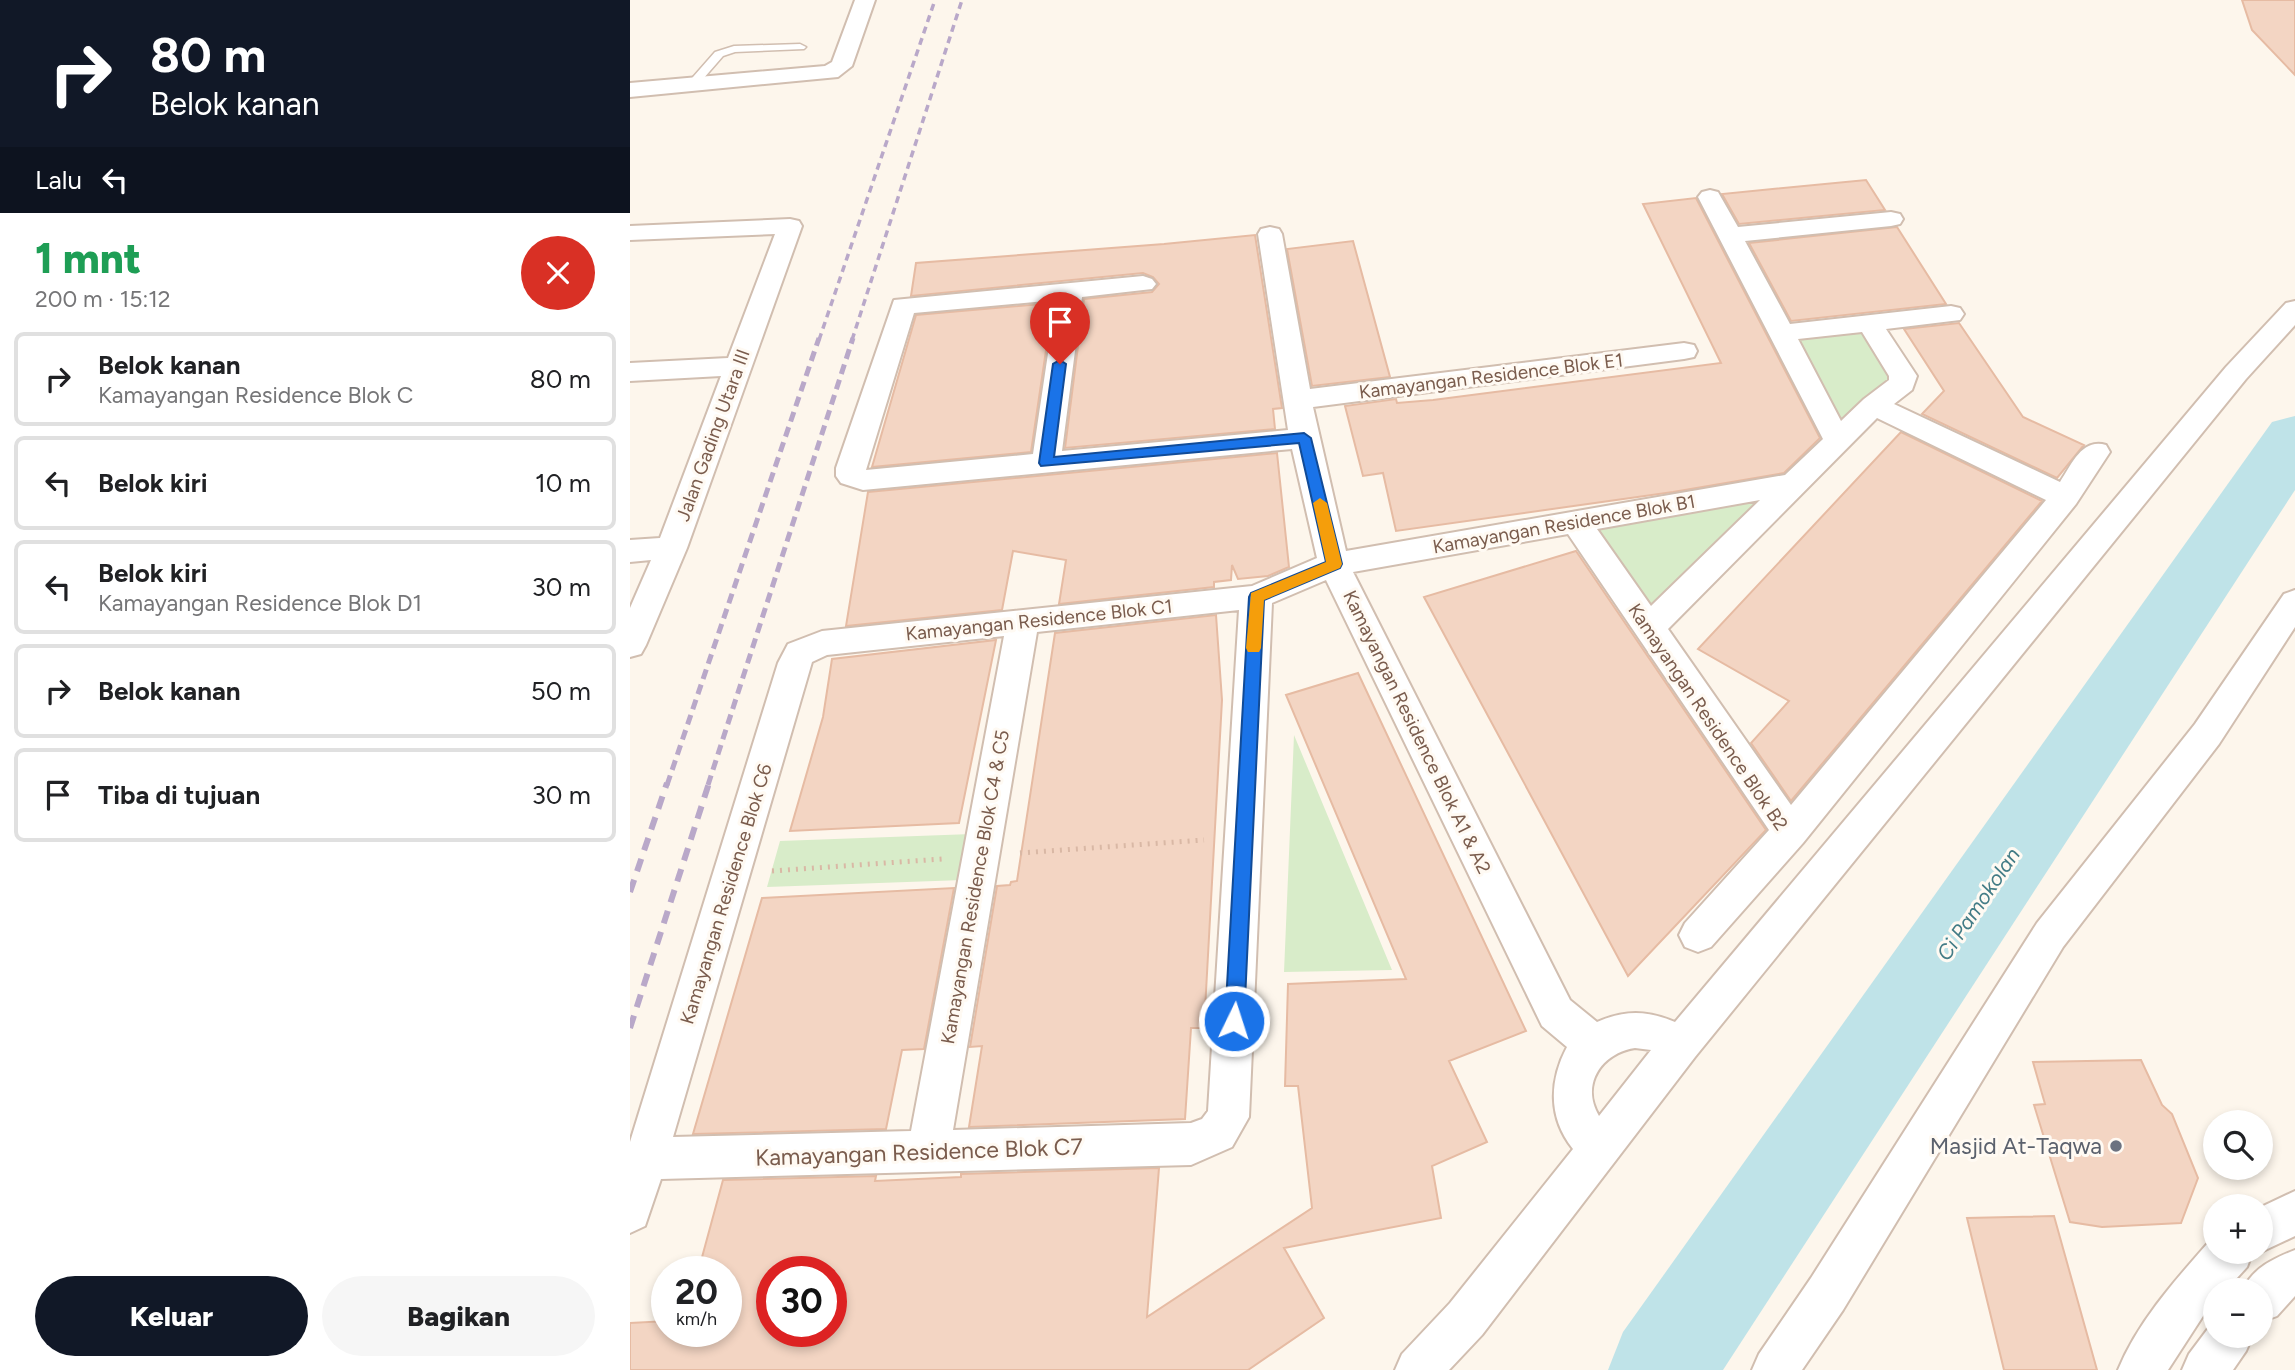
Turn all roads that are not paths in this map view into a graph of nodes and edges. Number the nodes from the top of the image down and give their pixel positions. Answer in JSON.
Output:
{"nodes":[{"id":1,"x":865,"y":0,"type":"edge"},
{"id":2,"x":800,"y":47,"type":"dead end"},
{"id":3,"x":692,"y":85,"type":"junction"},
{"id":4,"x":630,"y":90,"type":"edge"},
{"id":5,"x":1710,"y":197,"type":"dead end"},
{"id":6,"x":1891,"y":219,"type":"dead end"},
{"id":7,"x":630,"y":233,"type":"edge"},
{"id":8,"x":1270,"y":234,"type":"dead end"},
{"id":9,"x":1728,"y":235,"type":"junction"},
{"id":10,"x":1143,"y":284,"type":"dead end"},
{"id":11,"x":1070,"y":290,"type":"junction"},
{"id":12,"x":2295,"y":309,"type":"edge"},
{"id":13,"x":1951,"y":313,"type":"dead end"},
{"id":14,"x":1869,"y":323,"type":"junction"},
{"id":15,"x":1780,"y":333,"type":"junction"},
{"id":16,"x":1684,"y":351,"type":"dead end"},
{"id":17,"x":738,"y":366,"type":"junction"},
{"id":18,"x":630,"y":372,"type":"edge"},
{"id":19,"x":1297,"y":400,"type":"junction"},
{"id":20,"x":1874,"y":405,"type":"junction"},
{"id":21,"x":1304,"y":438,"type":"junction"},
{"id":22,"x":1839,"y":441,"type":"junction"},
{"id":23,"x":2096,"y":452,"type":"dead end"},
{"id":24,"x":1046,"y":463,"type":"junction"},
{"id":25,"x":863,"y":480,"type":"joint"},
{"id":26,"x":1794,"y":484,"type":"junction"},
{"id":27,"x":2065,"y":497,"type":"junction"},
{"id":28,"x":1576,"y":522,"type":"junction"},
{"id":29,"x":672,"y":548,"type":"junction"},
{"id":30,"x":630,"y":551,"type":"edge"},
{"id":31,"x":1334,"y":564,"type":"junction"},
{"id":32,"x":1256,"y":597,"type":"junction"},
{"id":33,"x":2293,"y":610,"type":"edge"},
{"id":34,"x":1023,"y":622,"type":"junction"},
{"id":35,"x":1649,"y":628,"type":"junction"},
{"id":36,"x":822,"y":643,"type":"joint"},
{"id":37,"x":630,"y":645,"type":"edge"},
{"id":38,"x":1790,"y":832,"type":"junction"},
{"id":39,"x":1698,"y":935,"type":"dead end"},
{"id":40,"x":1593,"y":1044,"type":"junction"},
{"id":41,"x":1681,"y":1044,"type":"junction"},
{"id":42,"x":1600,"y":1147,"type":"junction"},
{"id":43,"x":928,"y":1153,"type":"junction"},
{"id":44,"x":646,"y":1159,"type":"junction"},
{"id":45,"x":630,"y":1211,"type":"edge"},
{"id":46,"x":2295,"y":1213,"type":"edge"},
{"id":47,"x":2273,"y":1224,"type":"edge"},
{"id":48,"x":2219,"y":1264,"type":"edge"},
{"id":49,"x":2295,"y":1272,"type":"edge"},
{"id":50,"x":2273,"y":1286,"type":"edge"},
{"id":51,"x":2220,"y":1348,"type":"edge"},
{"id":52,"x":2143,"y":1369,"type":"edge"},
{"id":53,"x":1418,"y":1370,"type":"edge"},
{"id":54,"x":1775,"y":1370,"type":"edge"},
{"id":55,"x":2204,"y":1370,"type":"edge"}],
"edges":[{"from":1,"to":3,"type":"street"},
{"from":2,"to":3,"type":"lane"},
{"from":3,"to":4,"type":"street"},
{"from":5,"to":9,"type":"street"},
{"from":6,"to":9,"type":"street"},
{"from":7,"to":17,"type":"street","name":"Jalan Gading Utara III"},
{"from":8,"to":19,"type":"street","name":"Kamayangan Residence Blok A1 & A2"},
{"from":9,"to":15,"type":"street"},
{"from":10,"to":11,"type":"street"},
{"from":11,"to":24,"type":"street"},
{"from":11,"to":25,"type":"street"},
{"from":12,"to":41,"type":"street"},
{"from":13,"to":14,"type":"street"},
{"from":14,"to":15,"type":"street"},
{"from":14,"to":20,"type":"street"},
{"from":15,"to":22,"type":"street"},
{"from":16,"to":19,"type":"street","name":"Kamayangan Residence Blok E1"},
{"from":17,"to":18,"type":"street"},
{"from":17,"to":29,"type":"street","name":"Jalan Gading Utara III"},
{"from":19,"to":21,"type":"street","name":"Kamayangan Residence Blok A1 & A2"},
{"from":20,"to":22,"type":"street"},
{"from":20,"to":27,"type":"street"},
{"from":21,"to":24,"type":"street"},
{"from":21,"to":31,"type":"street","name":"Kamayangan Residence Blok A1 & A2"},
{"from":22,"to":26,"type":"street"},
{"from":23,"to":27,"type":"street"},
{"from":24,"to":25,"type":"street"},
{"from":26,"to":28,"type":"street","name":"Kamayangan Residence Blok B1"},
{"from":26,"to":35,"type":"street"},
{"from":27,"to":38,"type":"street"},
{"from":28,"to":31,"type":"street","name":"Kamayangan Residence Blok B1"},
{"from":28,"to":35,"type":"street","name":"Kamayangan Residence Blok B2"},
{"from":29,"to":30,"type":"street"},
{"from":29,"to":37,"type":"street","name":"Jalan Gading Utara III"},
{"from":31,"to":32,"type":"street","name":"Kamayangan Residence Blok B1"},
{"from":31,"to":40,"type":"street","name":"Kamayangan Residence Blok A1 & A2"},
{"from":32,"to":34,"type":"street","name":"Kamayangan Residence Blok C1"},
{"from":32,"to":43,"type":"street","name":"Kamayangan Residence Blok C7"},
{"from":33,"to":54,"type":"street"},
{"from":34,"to":36,"type":"street","name":"Kamayangan Residence Blok C1"},
{"from":34,"to":43,"type":"street","name":"Kamayangan Residence Blok C4 & C5"},
{"from":35,"to":38,"type":"street","name":"Kamayangan Residence Blok B2"},
{"from":36,"to":44,"type":"street","name":"Kamayangan Residence Blok C6"},
{"from":38,"to":39,"type":"street","name":"Kamayangan Residence Blok B2"},
{"from":40,"to":41,"type":"street"},
{"from":40,"to":42,"type":"street"},
{"from":41,"to":42,"type":"street"},
{"from":42,"to":53,"type":"street"},
{"from":43,"to":44,"type":"street","name":"Kamayangan Residence Blok C7"},
{"from":44,"to":45,"type":"street","name":"Kamayangan Residence Blok C6"},
{"from":46,"to":47,"type":"street"},
{"from":48,"to":52,"type":"street"},
{"from":49,"to":50,"type":"street"},
{"from":51,"to":55,"type":"street"}]}
